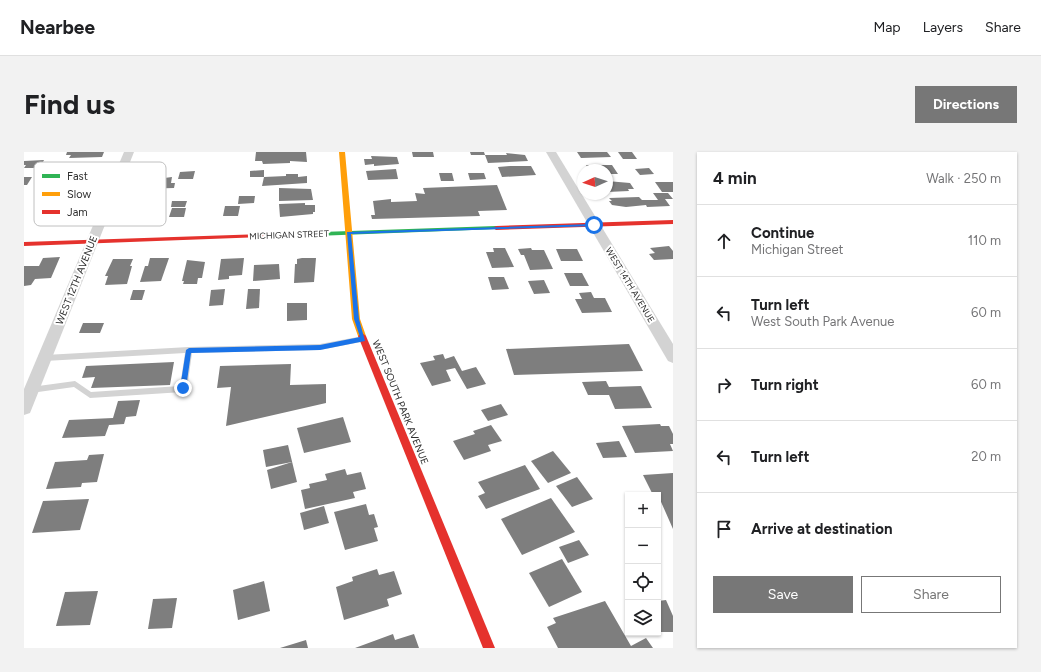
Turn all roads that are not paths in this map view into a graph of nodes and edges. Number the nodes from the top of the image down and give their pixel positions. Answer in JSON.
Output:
{"nodes":[{"id":1,"x":129,"y":152,"type":"edge"},
{"id":2,"x":342,"y":152,"type":"edge"},
{"id":3,"x":551,"y":152,"type":"edge"},
{"id":4,"x":125,"y":162,"type":"edge"},
{"id":5,"x":673,"y":222,"type":"edge"},
{"id":6,"x":594,"y":225,"type":"junction"},
{"id":7,"x":99,"y":226,"type":"edge"},
{"id":8,"x":348,"y":233,"type":"junction"},
{"id":9,"x":92,"y":242,"type":"junction"},
{"id":10,"x":24,"y":244,"type":"edge"},
{"id":11,"x":363,"y":339,"type":"junction"},
{"id":12,"x":189,"y":350,"type":"junction"},
{"id":13,"x":673,"y":357,"type":"edge"},
{"id":14,"x":45,"y":358,"type":"junction"},
{"id":15,"x":31,"y":390,"type":"junction"},
{"id":16,"x":24,"y":408,"type":"edge"},
{"id":17,"x":489,"y":648,"type":"edge"}],
"edges":[{"from":1,"to":4,"type":"street","name":"WEST 12TH AVENUE"},
{"from":2,"to":8,"type":"street","name":"WEST SOUTH PARK AVENUE"},
{"from":3,"to":6,"type":"street","name":"WEST 14TH AVENUE"},
{"from":5,"to":6,"type":"street","name":"MICHIGAN STREET"},
{"from":6,"to":8,"type":"street","name":"MICHIGAN STREET"},
{"from":6,"to":13,"type":"street","name":"WEST 14TH AVENUE"},
{"from":7,"to":9,"type":"street","name":"WEST 12TH AVENUE"},
{"from":8,"to":9,"type":"street","name":"MICHIGAN STREET"},
{"from":8,"to":11,"type":"street","name":"WEST SOUTH PARK AVENUE"},
{"from":9,"to":10,"type":"street","name":"MICHIGAN STREET"},
{"from":9,"to":14,"type":"street","name":"WEST 12TH AVENUE"},
{"from":11,"to":12,"type":"lane"},
{"from":11,"to":17,"type":"street","name":"WEST SOUTH PARK AVENUE"},
{"from":12,"to":14,"type":"lane"},
{"from":12,"to":15,"type":"lane"},
{"from":14,"to":15,"type":"street","name":"WEST 12TH AVENUE"},
{"from":15,"to":16,"type":"street","name":"WEST 12TH AVENUE"}]}
